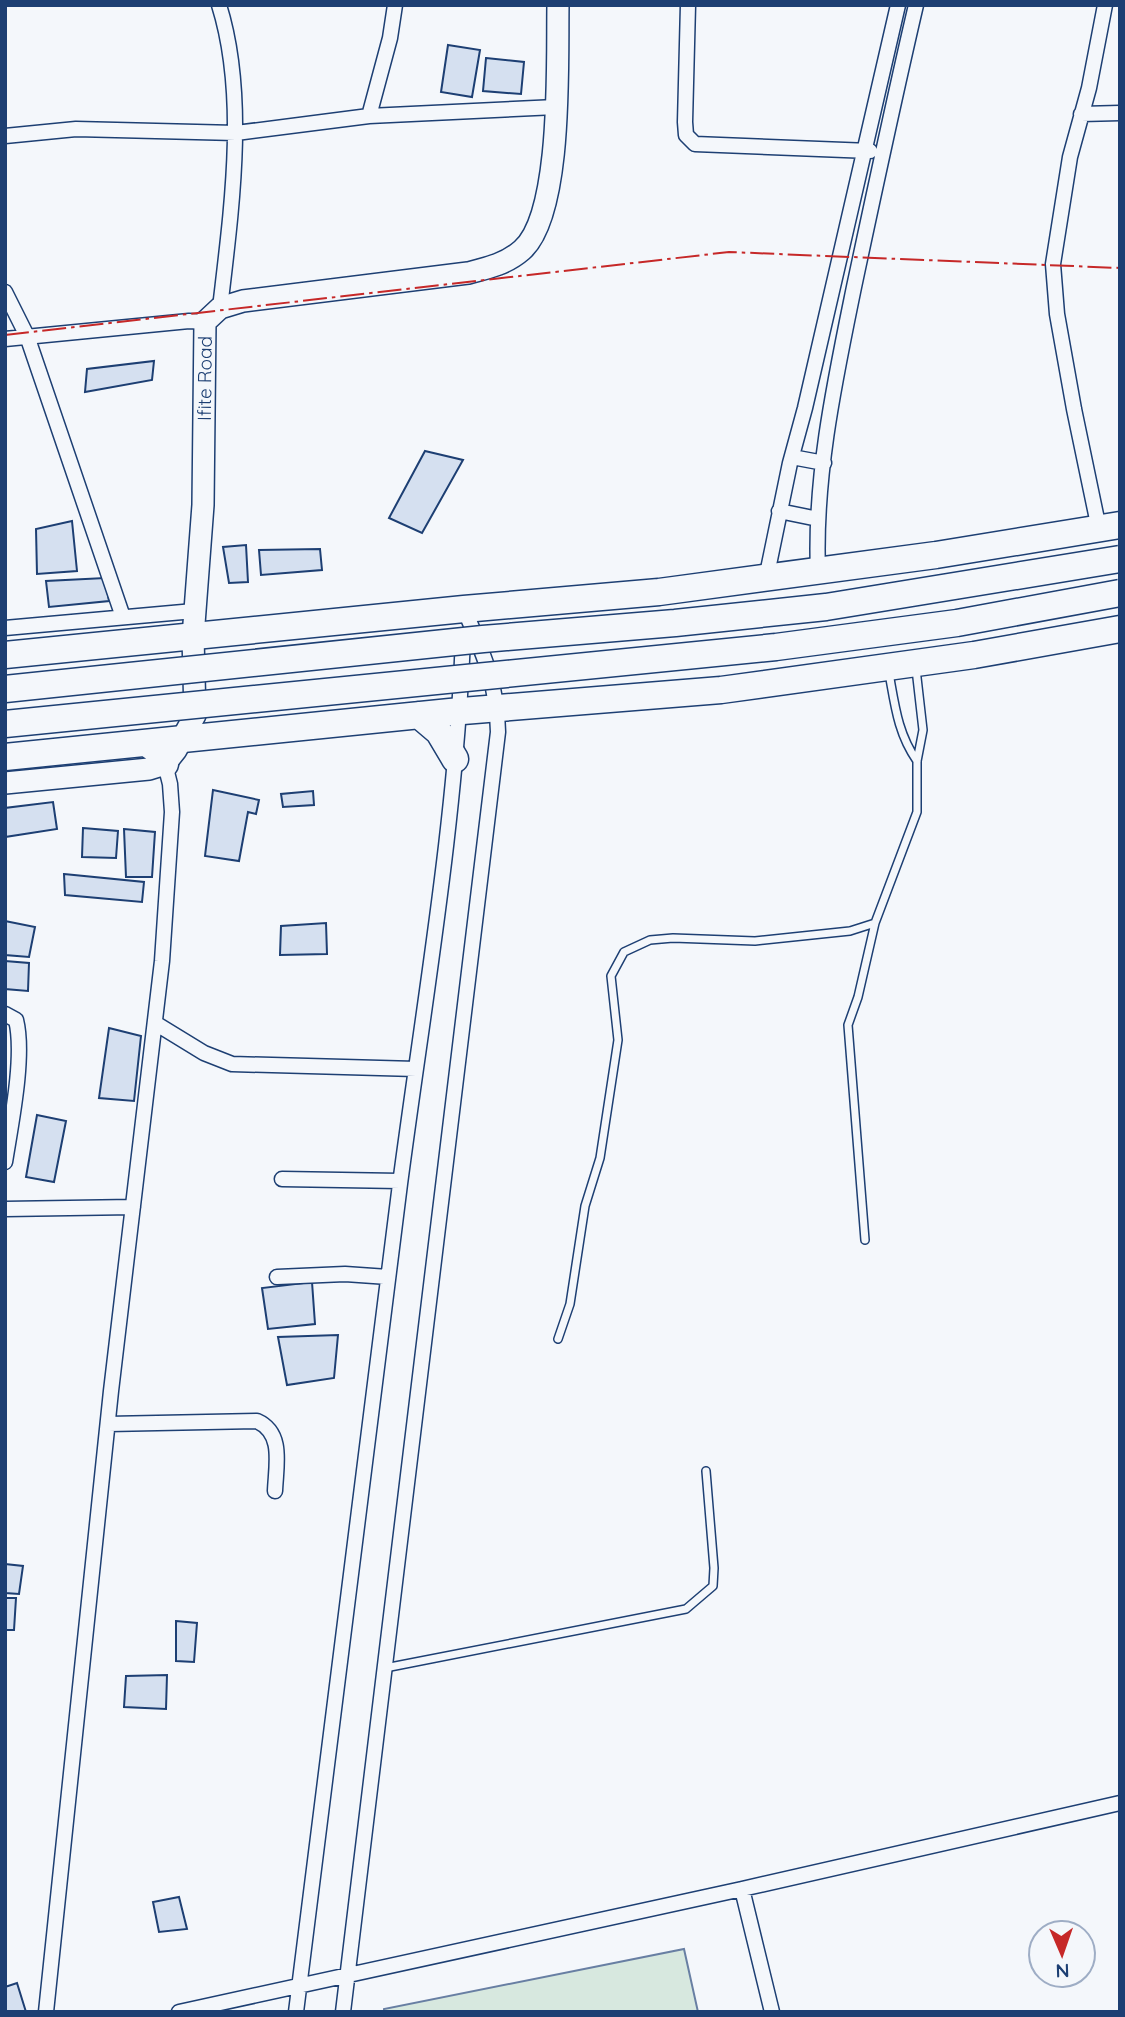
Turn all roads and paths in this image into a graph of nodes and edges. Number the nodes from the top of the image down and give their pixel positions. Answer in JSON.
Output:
{"nodes":[{"id":1,"x":219,"y":5,"type":"edge"},
{"id":2,"x":395,"y":5,"type":"edge"},
{"id":3,"x":558,"y":5,"type":"edge"},
{"id":4,"x":688,"y":5,"type":"edge"},
{"id":5,"x":898,"y":5,"type":"edge"},
{"id":6,"x":916,"y":5,"type":"edge"},
{"id":7,"x":1105,"y":5,"type":"edge"},
{"id":8,"x":556,"y":107,"type":"junction"},
{"id":9,"x":1120,"y":113,"type":"edge"},
{"id":10,"x":1081,"y":114,"type":"junction"},
{"id":11,"x":369,"y":116,"type":"junction"},
{"id":12,"x":236,"y":133,"type":"junction"},
{"id":13,"x":5,"y":136,"type":"edge"},
{"id":14,"x":863,"y":151,"type":"junction"},
{"id":15,"x":882,"y":153,"type":"junction"},
{"id":16,"x":5,"y":292,"type":"edge"},
{"id":17,"x":213,"y":314,"type":"junction"},
{"id":18,"x":27,"y":336,"type":"junction"},
{"id":19,"x":5,"y":339,"type":"edge"},
{"id":20,"x":792,"y":457,"type":"junction"},
{"id":21,"x":824,"y":463,"type":"junction"},
{"id":22,"x":779,"y":512,"type":"junction"},
{"id":23,"x":818,"y":519,"type":"junction"},
{"id":24,"x":1109,"y":527,"type":"edge"},
{"id":25,"x":1120,"y":559,"type":"edge"},
{"id":26,"x":818,"y":572,"type":"junction"},
{"id":27,"x":765,"y":579,"type":"junction"},
{"id":28,"x":1120,"y":593,"type":"edge"},
{"id":29,"x":464,"y":609,"type":"junction"},
{"id":30,"x":194,"y":611,"type":"junction"},
{"id":31,"x":123,"y":617,"type":"junction"},
{"id":32,"x":5,"y":628,"type":"edge"},
{"id":33,"x":1120,"y":629,"type":"edge"},
{"id":34,"x":193,"y":637,"type":"junction"},
{"id":35,"x":5,"y":655,"type":"edge"},
{"id":36,"x":916,"y":664,"type":"junction"},
{"id":37,"x":888,"y":668,"type":"junction"},
{"id":38,"x":5,"y":689,"type":"edge"},
{"id":39,"x":498,"y":708,"type":"junction"},
{"id":40,"x":460,"y":711,"type":"junction"},
{"id":41,"x":195,"y":715,"type":"junction"},
{"id":42,"x":419,"y":715,"type":"junction"},
{"id":43,"x":5,"y":724,"type":"edge"},
{"id":44,"x":216,"y":736,"type":"junction"},
{"id":45,"x":182,"y":739,"type":"junction"},
{"id":46,"x":146,"y":743,"type":"junction"},
{"id":47,"x":5,"y":757,"type":"edge"},
{"id":48,"x":455,"y":759,"type":"junction"},
{"id":49,"x":917,"y":761,"type":"junction"},
{"id":50,"x":165,"y":764,"type":"junction"},
{"id":51,"x":5,"y":783,"type":"edge"},
{"id":52,"x":875,"y":923,"type":"junction"},
{"id":53,"x":5,"y":1014,"type":"edge"},
{"id":54,"x":155,"y":1023,"type":"junction"},
{"id":55,"x":416,"y":1069,"type":"junction"},
{"id":56,"x":5,"y":1162,"type":"edge"},
{"id":57,"x":282,"y":1179,"type":"dead end"},
{"id":58,"x":400,"y":1181,"type":"junction"},
{"id":59,"x":133,"y":1207,"type":"junction"},
{"id":60,"x":5,"y":1209,"type":"edge"},
{"id":61,"x":865,"y":1240,"type":"dead end"},
{"id":62,"x":277,"y":1277,"type":"dead end"},
{"id":63,"x":388,"y":1277,"type":"junction"},
{"id":64,"x":558,"y":1339,"type":"dead end"},
{"id":65,"x":108,"y":1424,"type":"junction"},
{"id":66,"x":706,"y":1471,"type":"dead end"},
{"id":67,"x":275,"y":1491,"type":"dead end"},
{"id":68,"x":385,"y":1668,"type":"junction"},
{"id":69,"x":1120,"y":1803,"type":"edge"},
{"id":70,"x":742,"y":1889,"type":"junction"},
{"id":71,"x":348,"y":1975,"type":"junction"},
{"id":72,"x":299,"y":1985,"type":"junction"},
{"id":73,"x":46,"y":2012,"type":"edge"},
{"id":74,"x":179,"y":2012,"type":"edge"},
{"id":75,"x":296,"y":2012,"type":"edge"},
{"id":76,"x":343,"y":2012,"type":"edge"},
{"id":77,"x":772,"y":2012,"type":"edge"}],
"edges":[{"from":1,"to":12,"type":"street"},
{"from":2,"to":11,"type":"street"},
{"from":3,"to":8,"type":"street"},
{"from":4,"to":14,"type":"street"},
{"from":5,"to":14,"type":"street"},
{"from":6,"to":15,"type":"street"},
{"from":7,"to":10,"type":"street"},
{"from":8,"to":11,"type":"street"},
{"from":8,"to":17,"type":"street"},
{"from":9,"to":10,"type":"street"},
{"from":10,"to":24,"type":"street"},
{"from":11,"to":12,"type":"street"},
{"from":12,"to":13,"type":"street"},
{"from":12,"to":17,"type":"street"},
{"from":14,"to":15,"type":"street"},
{"from":14,"to":20,"type":"street"},
{"from":15,"to":21,"type":"street"},
{"from":16,"to":18,"type":"street"},
{"from":17,"to":18,"type":"street"},
{"from":17,"to":30,"type":"street","name":"Ifite Road"},
{"from":18,"to":19,"type":"street"},
{"from":18,"to":31,"type":"street"},
{"from":20,"to":21,"type":"street"},
{"from":20,"to":22,"type":"street"},
{"from":21,"to":23,"type":"street"},
{"from":22,"to":23,"type":"street"},
{"from":22,"to":27,"type":"street"},
{"from":23,"to":26,"type":"street"},
{"from":24,"to":26,"type":"highway"},
{"from":25,"to":38,"type":"highway","bridge":true},
{"from":26,"to":27,"type":"highway"},
{"from":27,"to":29,"type":"highway"},
{"from":28,"to":43,"type":"highway","bridge":true},
{"from":29,"to":34,"type":"highway"},
{"from":29,"to":39,"type":"street"},
{"from":29,"to":40,"type":"street"},
{"from":30,"to":31,"type":"street"},
{"from":30,"to":34,"type":"street","name":"Ifite Road"},
{"from":31,"to":32,"type":"street"},
{"from":33,"to":36,"type":"highway"},
{"from":34,"to":35,"type":"highway"},
{"from":34,"to":41,"type":"street","name":"Ifite Road"},
{"from":36,"to":37,"type":"highway"},
{"from":36,"to":49,"type":"lane"},
{"from":37,"to":39,"type":"highway"},
{"from":37,"to":49,"type":"lane"},
{"from":39,"to":40,"type":"highway"},
{"from":39,"to":68,"type":"street"},
{"from":40,"to":42,"type":"highway"},
{"from":40,"to":48,"type":"street"},
{"from":41,"to":44,"type":"highway"},
{"from":41,"to":45,"type":"street","name":"Ifite Road"},
{"from":42,"to":44,"type":"highway"},
{"from":42,"to":48,"type":"highway"},
{"from":44,"to":45,"type":"highway"},
{"from":45,"to":46,"type":"highway"},
{"from":45,"to":50,"type":"street","name":"Ifite Road"},
{"from":46,"to":47,"type":"highway"},
{"from":46,"to":50,"type":"highway"},
{"from":48,"to":55,"type":"street"},
{"from":49,"to":52,"type":"lane"},
{"from":50,"to":51,"type":"street"},
{"from":50,"to":54,"type":"street"},
{"from":52,"to":61,"type":"lane"},
{"from":52,"to":64,"type":"lane"},
{"from":53,"to":56,"type":"street"},
{"from":54,"to":55,"type":"street"},
{"from":54,"to":59,"type":"street"},
{"from":55,"to":58,"type":"street"},
{"from":57,"to":58,"type":"street"},
{"from":58,"to":63,"type":"street"},
{"from":59,"to":60,"type":"street"},
{"from":59,"to":65,"type":"street"},
{"from":62,"to":63,"type":"street"},
{"from":63,"to":72,"type":"street"},
{"from":65,"to":67,"type":"street"},
{"from":65,"to":73,"type":"street"},
{"from":66,"to":68,"type":"lane"},
{"from":68,"to":71,"type":"street"},
{"from":69,"to":70,"type":"street"},
{"from":70,"to":71,"type":"street"},
{"from":70,"to":77,"type":"street"},
{"from":71,"to":72,"type":"street"},
{"from":71,"to":76,"type":"street"},
{"from":72,"to":74,"type":"street"},
{"from":72,"to":75,"type":"street"}]}
